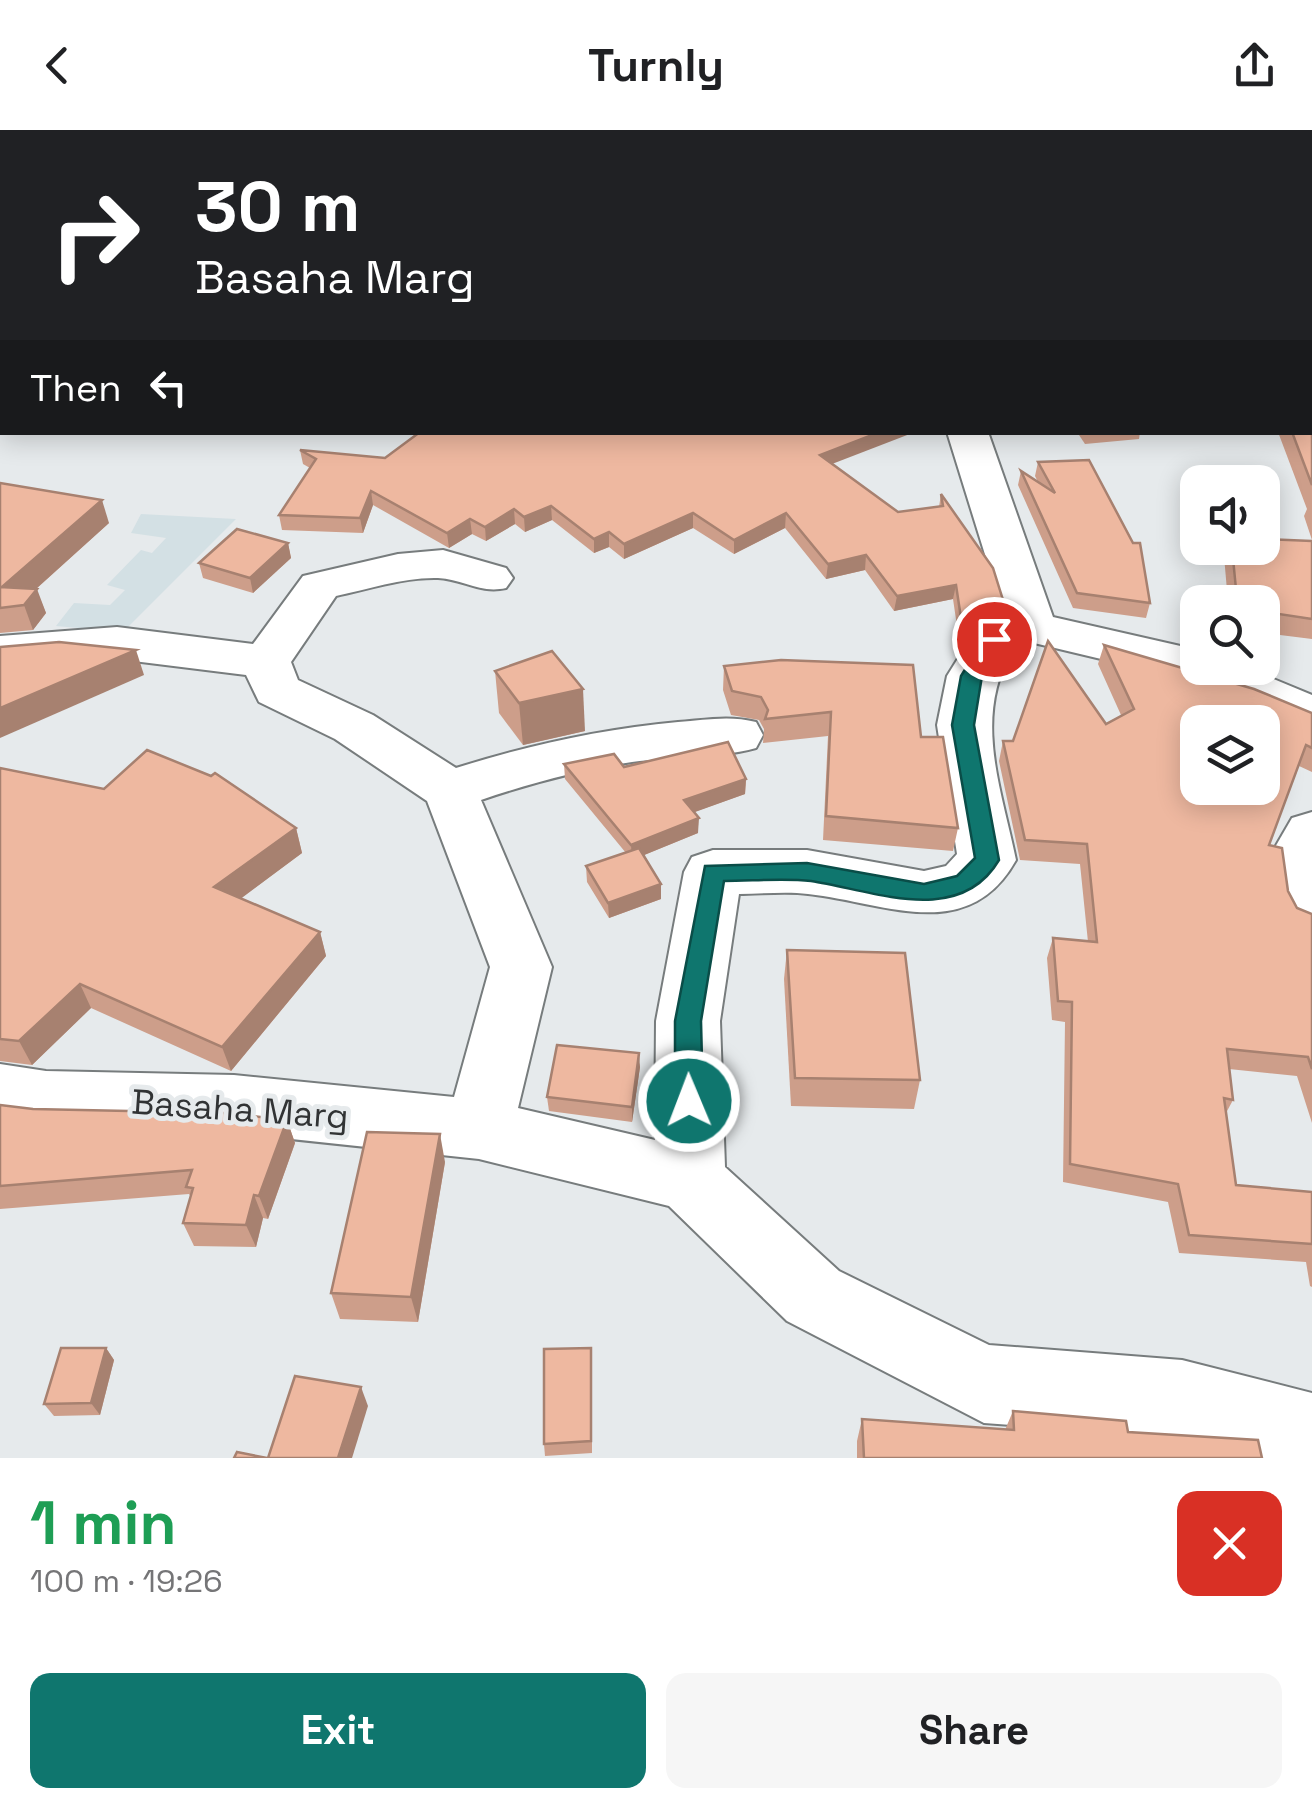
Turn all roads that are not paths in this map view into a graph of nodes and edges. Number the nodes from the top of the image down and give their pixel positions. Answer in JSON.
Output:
{"nodes":[{"id":1,"x":969,"y":435,"type":"edge"},
{"id":2,"x":490,"y":578,"type":"dead end"},
{"id":3,"x":1013,"y":633,"type":"junction"},
{"id":4,"x":0,"y":652,"type":"edge"},
{"id":5,"x":266,"y":662,"type":"junction"},
{"id":6,"x":1180,"y":663,"type":"edge"},
{"id":7,"x":1241,"y":685,"type":"edge"},
{"id":8,"x":1312,"y":716,"type":"edge"},
{"id":9,"x":737,"y":735,"type":"dead end"},
{"id":10,"x":450,"y":790,"type":"junction"},
{"id":11,"x":1312,"y":833,"type":"edge"},
{"id":12,"x":1312,"y":910,"type":"edge"},
{"id":13,"x":0,"y":1093,"type":"edge"},
{"id":14,"x":479,"y":1129,"type":"junction"},
{"id":15,"x":690,"y":1180,"type":"junction"},
{"id":16,"x":1312,"y":1433,"type":"edge"}],
"edges":[{"from":1,"to":3,"type":"street"},
{"from":2,"to":5,"type":"street"},
{"from":3,"to":6,"type":"street"},
{"from":3,"to":15,"type":"street"},
{"from":4,"to":5,"type":"street"},
{"from":5,"to":10,"type":"street"},
{"from":7,"to":8,"type":"street"},
{"from":9,"to":10,"type":"street"},
{"from":10,"to":14,"type":"street"},
{"from":11,"to":12,"type":"street"},
{"from":13,"to":14,"type":"street","name":"Basaha Marg"},
{"from":14,"to":15,"type":"street","name":"Basaha Marg"},
{"from":15,"to":16,"type":"street"}]}
